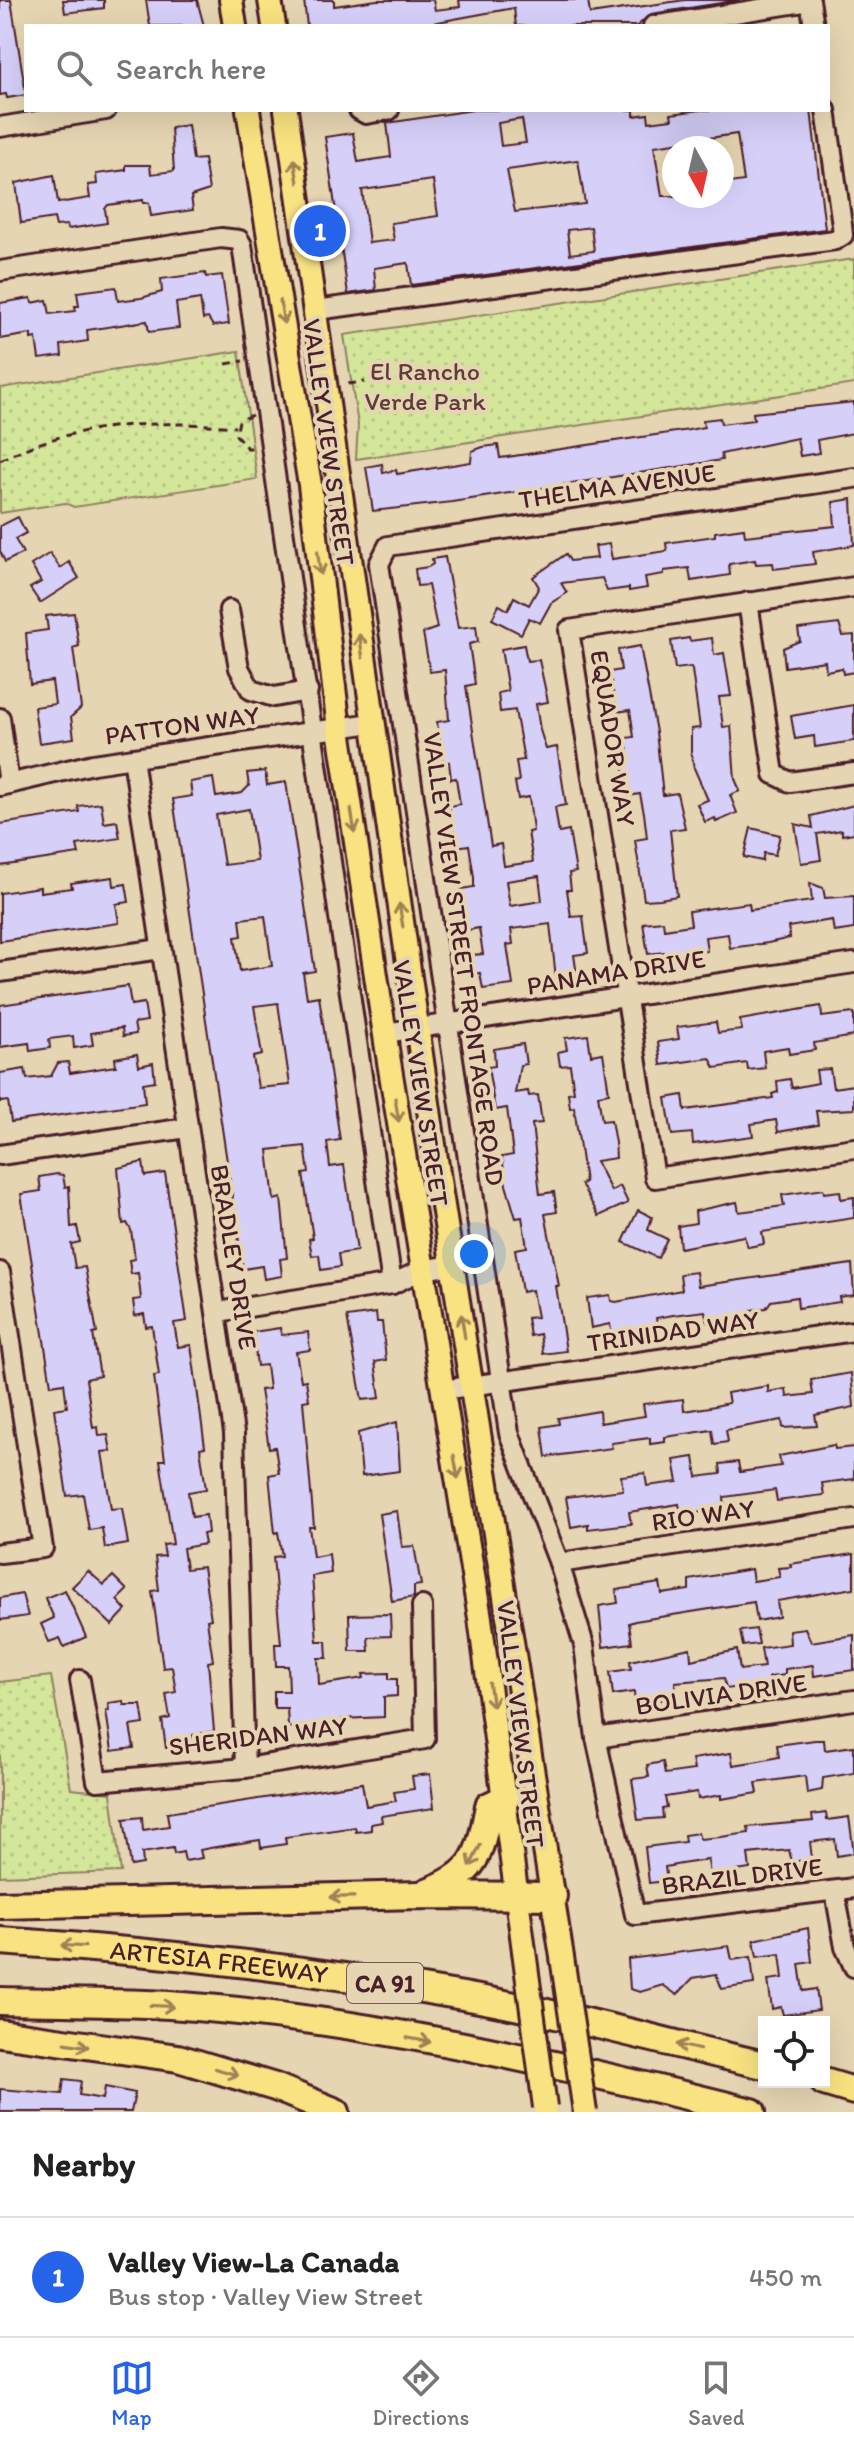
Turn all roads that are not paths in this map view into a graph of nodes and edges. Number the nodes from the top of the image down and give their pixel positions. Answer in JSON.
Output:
{"nodes":[{"id":1,"x":231,"y":0,"type":"edge"},
{"id":2,"x":270,"y":0,"type":"edge"},
{"id":3,"x":810,"y":0,"type":"edge"},
{"id":4,"x":235,"y":24,"type":"edge"},
{"id":5,"x":274,"y":24,"type":"edge"},
{"id":6,"x":665,"y":24,"type":"edge"},
{"id":7,"x":814,"y":24,"type":"edge"},
{"id":8,"x":94,"y":112,"type":"edge"},
{"id":9,"x":248,"y":112,"type":"edge"},
{"id":10,"x":286,"y":112,"type":"edge"},
{"id":11,"x":826,"y":112,"type":"edge"},
{"id":12,"x":0,"y":127,"type":"edge"},
{"id":13,"x":305,"y":230,"type":"junction"},
{"id":14,"x":269,"y":235,"type":"junction"},
{"id":15,"x":0,"y":271,"type":"edge"},
{"id":16,"x":316,"y":310,"type":"junction"},
{"id":17,"x":854,"y":478,"type":"edge"},
{"id":18,"x":388,"y":546,"type":"joint"},
{"id":19,"x":854,"y":587,"type":"edge"},
{"id":20,"x":748,"y":602,"type":"junction"},
{"id":21,"x":229,"y":610,"type":"dead end"},
{"id":22,"x":308,"y":691,"type":"junction"},
{"id":23,"x":0,"y":718,"type":"edge"},
{"id":24,"x":372,"y":723,"type":"junction"},
{"id":25,"x":339,"y":729,"type":"junction"},
{"id":26,"x":312,"y":732,"type":"junction"},
{"id":27,"x":133,"y":758,"type":"junction"},
{"id":28,"x":854,"y":773,"type":"edge"},
{"id":29,"x":5,"y":785,"type":"edge"},
{"id":30,"x":161,"y":949,"type":"junction"},
{"id":31,"x":854,"y":963,"type":"edge"},
{"id":32,"x":0,"y":972,"type":"edge"},
{"id":33,"x":628,"y":996,"type":"junction"},
{"id":34,"x":447,"y":1024,"type":"junction"},
{"id":35,"x":419,"y":1029,"type":"junction"},
{"id":36,"x":385,"y":1033,"type":"junction"},
{"id":37,"x":187,"y":1128,"type":"junction"},
{"id":38,"x":854,"y":1148,"type":"edge"},
{"id":39,"x":0,"y":1155,"type":"edge"},
{"id":40,"x":453,"y":1265,"type":"junction"},
{"id":41,"x":422,"y":1270,"type":"junction"},
{"id":42,"x":0,"y":1272,"type":"edge"},
{"id":43,"x":392,"y":1284,"type":"junction"},
{"id":44,"x":218,"y":1312,"type":"junction"},
{"id":45,"x":854,"y":1331,"type":"edge"},
{"id":46,"x":5,"y":1342,"type":"edge"},
{"id":47,"x":500,"y":1382,"type":"junction"},
{"id":48,"x":472,"y":1386,"type":"junction"},
{"id":49,"x":442,"y":1390,"type":"junction"},
{"id":50,"x":854,"y":1519,"type":"edge"},
{"id":51,"x":0,"y":1553,"type":"edge"},
{"id":52,"x":559,"y":1563,"type":"junction"},
{"id":53,"x":422,"y":1606,"type":"dead end"},
{"id":54,"x":80,"y":1680,"type":"dead end"},
{"id":55,"x":854,"y":1700,"type":"edge"},
{"id":56,"x":596,"y":1738,"type":"junction"},
{"id":57,"x":245,"y":1768,"type":"junction"},
{"id":58,"x":506,"y":1798,"type":"junction"},
{"id":59,"x":845,"y":1890,"type":"edge"},
{"id":60,"x":420,"y":1895,"type":"junction"},
{"id":61,"x":553,"y":1896,"type":"junction"},
{"id":62,"x":514,"y":1897,"type":"junction"},
{"id":63,"x":0,"y":1905,"type":"edge"},
{"id":64,"x":0,"y":1941,"type":"edge"},
{"id":65,"x":854,"y":1967,"type":"edge"},
{"id":66,"x":0,"y":2001,"type":"edge"},
{"id":67,"x":0,"y":2033,"type":"edge"},
{"id":68,"x":758,"y":2064,"type":"edge"},
{"id":69,"x":830,"y":2074,"type":"edge"},
{"id":70,"x":854,"y":2076,"type":"edge"},
{"id":71,"x":830,"y":2084,"type":"edge"},
{"id":72,"x":854,"y":2091,"type":"edge"},
{"id":73,"x":545,"y":2109,"type":"edge"},
{"id":74,"x":336,"y":2112,"type":"edge"},
{"id":75,"x":585,"y":2112,"type":"edge"},
{"id":76,"x":752,"y":2112,"type":"edge"}],
"edges":[{"from":1,"to":4,"type":"main road"},
{"from":2,"to":5,"type":"main road"},
{"from":3,"to":6,"type":"street"},
{"from":3,"to":7,"type":"street"},
{"from":8,"to":12,"type":"street"},
{"from":9,"to":14,"type":"main road","name":"VALLEY VIEW STREET"},
{"from":13,"to":10,"type":"main road","name":"VALLEY VIEW STREET","one_way":true},
{"from":11,"to":16,"type":"street"},
{"from":13,"to":14,"type":"main road"},
{"from":13,"to":16,"type":"main road","name":"VALLEY VIEW STREET"},
{"from":14,"to":25,"type":"main road","name":"VALLEY VIEW STREET","one_way":true},
{"from":15,"to":22,"type":"street"},
{"from":24,"to":16,"type":"main road","name":"VALLEY VIEW STREET","one_way":true},
{"from":17,"to":18,"type":"street","name":"THELMA AVENUE"},
{"from":18,"to":34,"type":"street","name":"VALLEY VIEW STREET FRONTAGE ROAD"},
{"from":19,"to":20,"type":"street","name":"EQUADOR WAY"},
{"from":20,"to":28,"type":"street"},
{"from":20,"to":33,"type":"street","name":"EQUADOR WAY"},
{"from":21,"to":22,"type":"street"},
{"from":22,"to":26,"type":"street"},
{"from":23,"to":29,"type":"street"},
{"from":24,"to":25,"type":"street","name":"PATTON WAY"},
{"from":35,"to":24,"type":"main road","name":"VALLEY VIEW STREET","one_way":true},
{"from":25,"to":26,"type":"street","name":"PATTON WAY"},
{"from":25,"to":36,"type":"main road","name":"VALLEY VIEW STREET","one_way":true},
{"from":26,"to":27,"type":"street","name":"PATTON WAY"},
{"from":26,"to":43,"type":"street"},
{"from":27,"to":29,"type":"street","name":"PATTON WAY"},
{"from":27,"to":30,"type":"street","name":"BRADLEY DRIVE"},
{"from":30,"to":32,"type":"street"},
{"from":30,"to":37,"type":"street","name":"BRADLEY DRIVE"},
{"from":31,"to":33,"type":"street","name":"PANAMA DRIVE"},
{"from":33,"to":34,"type":"street","name":"PANAMA DRIVE"},
{"from":33,"to":38,"type":"street"},
{"from":34,"to":35,"type":"street","name":"PANAMA DRIVE"},
{"from":34,"to":47,"type":"street","name":"VALLEY VIEW STREET FRONTAGE ROAD"},
{"from":35,"to":36,"type":"street","name":"PANAMA DRIVE"},
{"from":35,"to":40,"type":"main road","name":"VALLEY VIEW STREET"},
{"from":36,"to":41,"type":"main road","name":"VALLEY VIEW STREET","one_way":true},
{"from":37,"to":39,"type":"street"},
{"from":37,"to":44,"type":"street","name":"BRADLEY DRIVE"},
{"from":40,"to":41,"type":"street"},
{"from":48,"to":40,"type":"main road","name":"VALLEY VIEW STREET","one_way":true},
{"from":41,"to":43,"type":"street"},
{"from":41,"to":49,"type":"main road","name":"VALLEY VIEW STREET"},
{"from":42,"to":46,"type":"street"},
{"from":43,"to":44,"type":"street"},
{"from":44,"to":57,"type":"street","name":"BRADLEY DRIVE"},
{"from":45,"to":47,"type":"street","name":"TRINIDAD WAY"},
{"from":46,"to":51,"type":"street"},
{"from":47,"to":48,"type":"street","name":"TRINIDAD WAY"},
{"from":47,"to":52,"type":"street"},
{"from":48,"to":49,"type":"street","name":"TRINIDAD WAY"},
{"from":48,"to":61,"type":"main road","name":"VALLEY VIEW STREET"},
{"from":49,"to":58,"type":"main road","name":"VALLEY VIEW STREET","one_way":true},
{"from":50,"to":52,"type":"street","name":"RIO WAY"},
{"from":52,"to":56,"type":"street"},
{"from":53,"to":57,"type":"street","name":"SHERIDAN WAY"},
{"from":54,"to":57,"type":"street","name":"SHERIDAN WAY"},
{"from":55,"to":56,"type":"street","name":"BOLIVIA DRIVE"},
{"from":56,"to":59,"type":"street","name":"BRAZIL DRIVE"},
{"from":58,"to":60,"type":"highway","one_way":true},
{"from":58,"to":62,"type":"main road","name":"VALLEY VIEW STREET"},
{"from":59,"to":65,"type":"street"},
{"from":60,"to":62,"type":"highway"},
{"from":60,"to":63,"type":"highway","one_way":true},
{"from":61,"to":62,"type":"highway"},
{"from":61,"to":75,"type":"main road","name":"VALLEY VIEW STREET","bridge":true},
{"from":62,"to":73,"type":"main road","name":"VALLEY VIEW STREET","bridge":true},
{"from":68,"to":64,"type":"highway","name":"ARTESIA FREEWAY","number":"CA 91","one_way":true},
{"from":66,"to":76,"type":"highway","name":"ARTESIA FREEWAY","number":"CA 91","one_way":true},
{"from":67,"to":74,"type":"highway","one_way":true},
{"from":69,"to":70,"type":"highway"},
{"from":71,"to":72,"type":"highway"}]}
